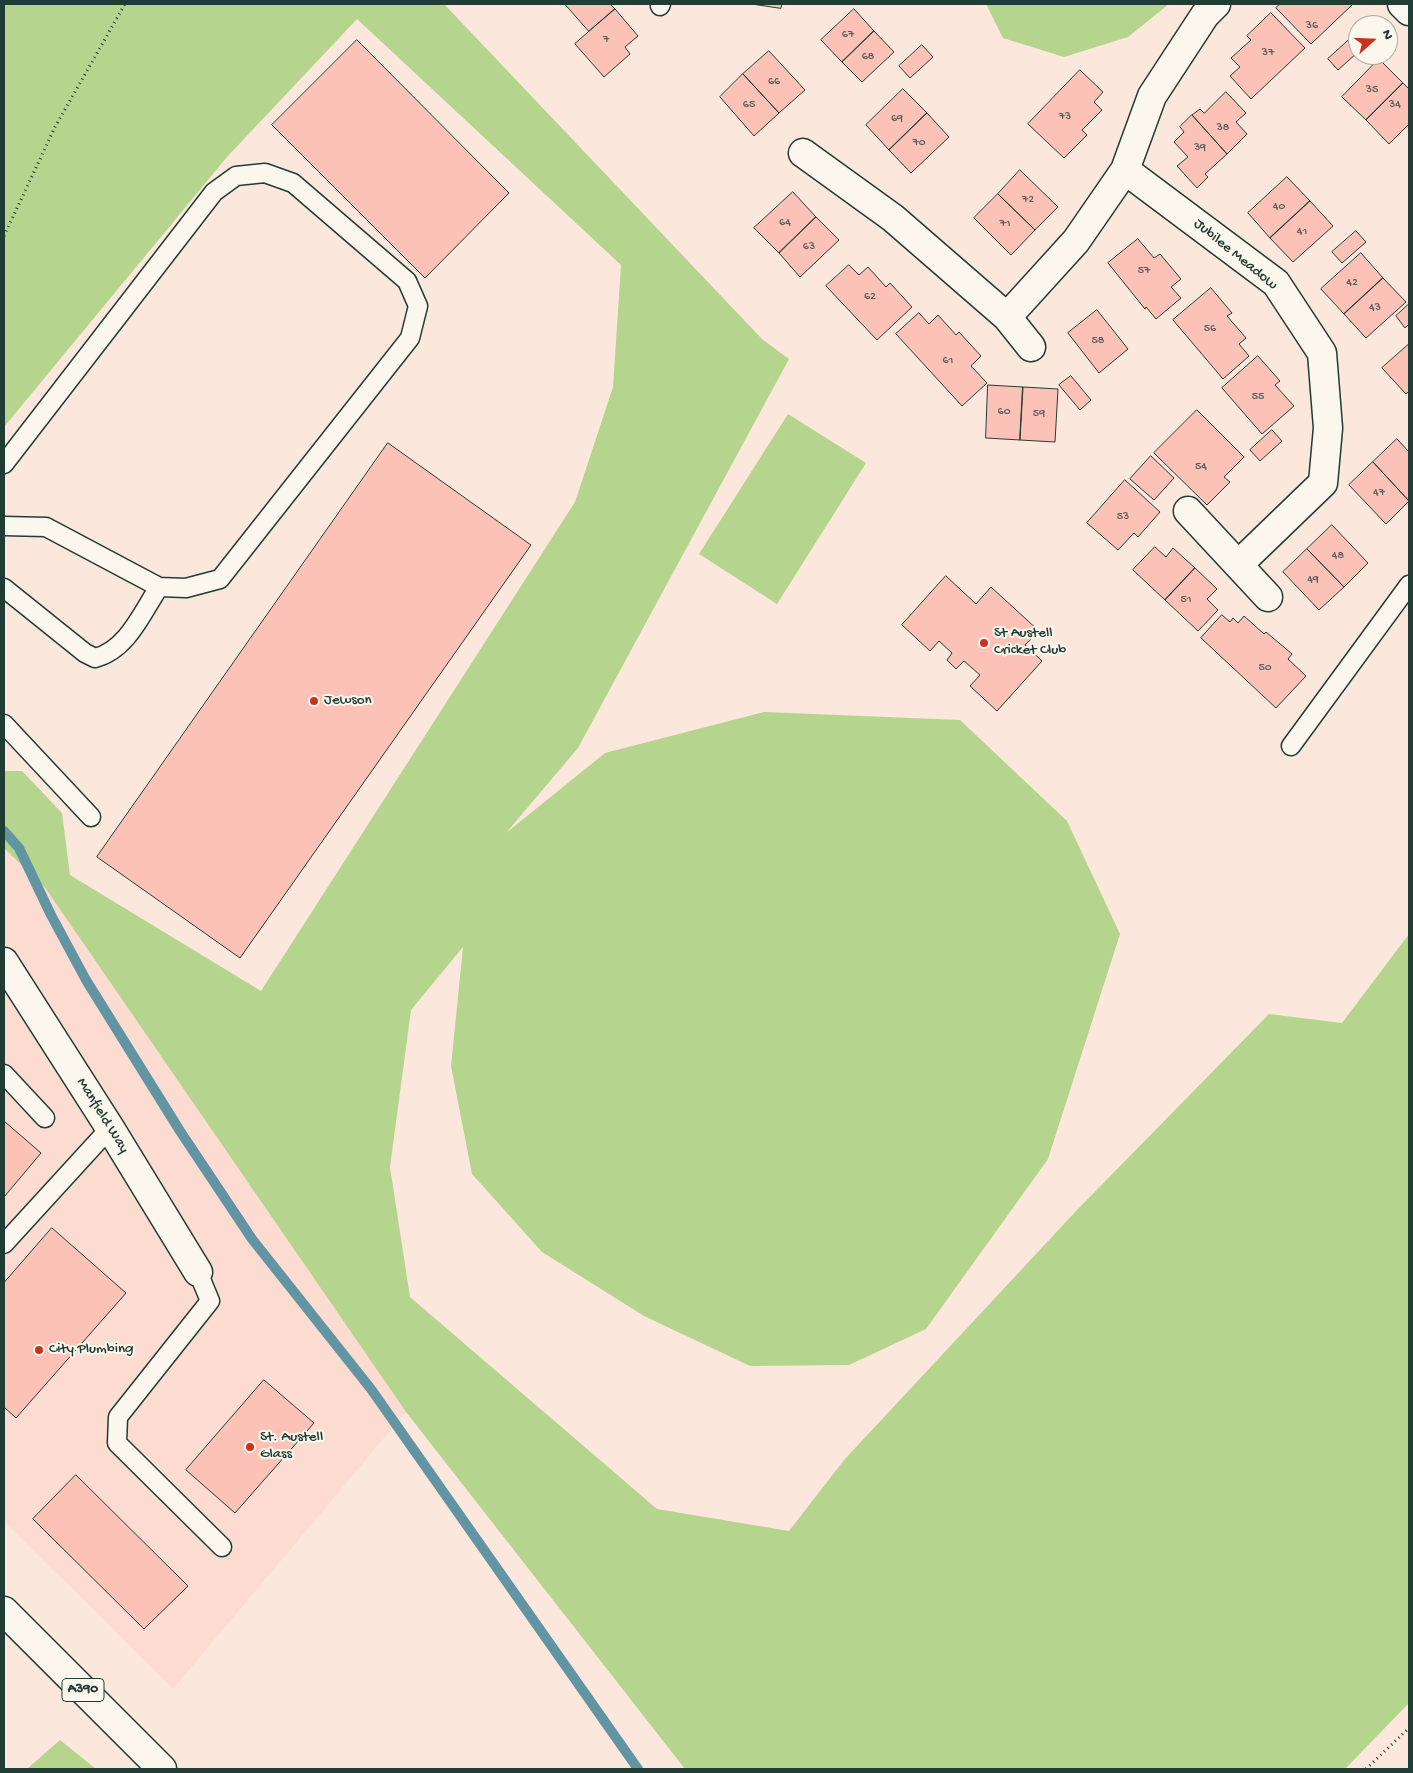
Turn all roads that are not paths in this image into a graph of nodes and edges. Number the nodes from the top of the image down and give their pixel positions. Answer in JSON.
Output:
{"nodes":[{"id":1,"x":1216,"y":4,"type":"edge"},
{"id":2,"x":1402,"y":4,"type":"edge"},
{"id":3,"x":1409,"y":11,"type":"edge"},
{"id":4,"x":803,"y":153,"type":"dead end"},
{"id":5,"x":1125,"y":170,"type":"junction"},
{"id":6,"x":1007,"y":317,"type":"junction"},
{"id":7,"x":1031,"y":347,"type":"dead end"},
{"id":8,"x":4,"y":464,"type":"edge"},
{"id":9,"x":1188,"y":511,"type":"dead end"},
{"id":10,"x":4,"y":526,"type":"edge"},
{"id":11,"x":1239,"y":564,"type":"junction"},
{"id":12,"x":1409,"y":585,"type":"edge"},
{"id":13,"x":159,"y":587,"type":"junction"},
{"id":14,"x":4,"y":588,"type":"edge"},
{"id":15,"x":1268,"y":597,"type":"dead end"},
{"id":16,"x":4,"y":724,"type":"edge"},
{"id":17,"x":1291,"y":746,"type":"dead end"},
{"id":18,"x":90,"y":817,"type":"dead end"},
{"id":19,"x":7,"y":975,"type":"edge"},
{"id":20,"x":4,"y":1074,"type":"edge"},
{"id":21,"x":45,"y":1118,"type":"dead end"},
{"id":22,"x":110,"y":1128,"type":"junction"},
{"id":23,"x":4,"y":1244,"type":"edge"},
{"id":24,"x":198,"y":1272,"type":"joint"},
{"id":25,"x":222,"y":1547,"type":"dead end"},
{"id":26,"x":4,"y":1612,"type":"edge"},
{"id":27,"x":162,"y":1769,"type":"edge"}],
"edges":[{"from":1,"to":5,"type":"main road"},
{"from":2,"to":3,"type":"main road"},
{"from":4,"to":6,"type":"main road"},
{"from":5,"to":6,"type":"main road"},
{"from":5,"to":11,"type":"main road","name":"Jubilee Meadow"},
{"from":6,"to":7,"type":"main road"},
{"from":8,"to":13,"type":"lane"},
{"from":9,"to":11,"type":"main road"},
{"from":10,"to":13,"type":"lane"},
{"from":11,"to":15,"type":"main road"},
{"from":12,"to":17,"type":"lane"},
{"from":13,"to":14,"type":"lane"},
{"from":16,"to":18,"type":"lane"},
{"from":19,"to":22,"type":"main road","name":"Manfield Way"},
{"from":20,"to":21,"type":"lane"},
{"from":22,"to":23,"type":"lane"},
{"from":22,"to":24,"type":"main road","name":"Manfield Way"},
{"from":24,"to":25,"type":"lane"},
{"from":26,"to":27,"type":"main road","number":"A390"}]}
